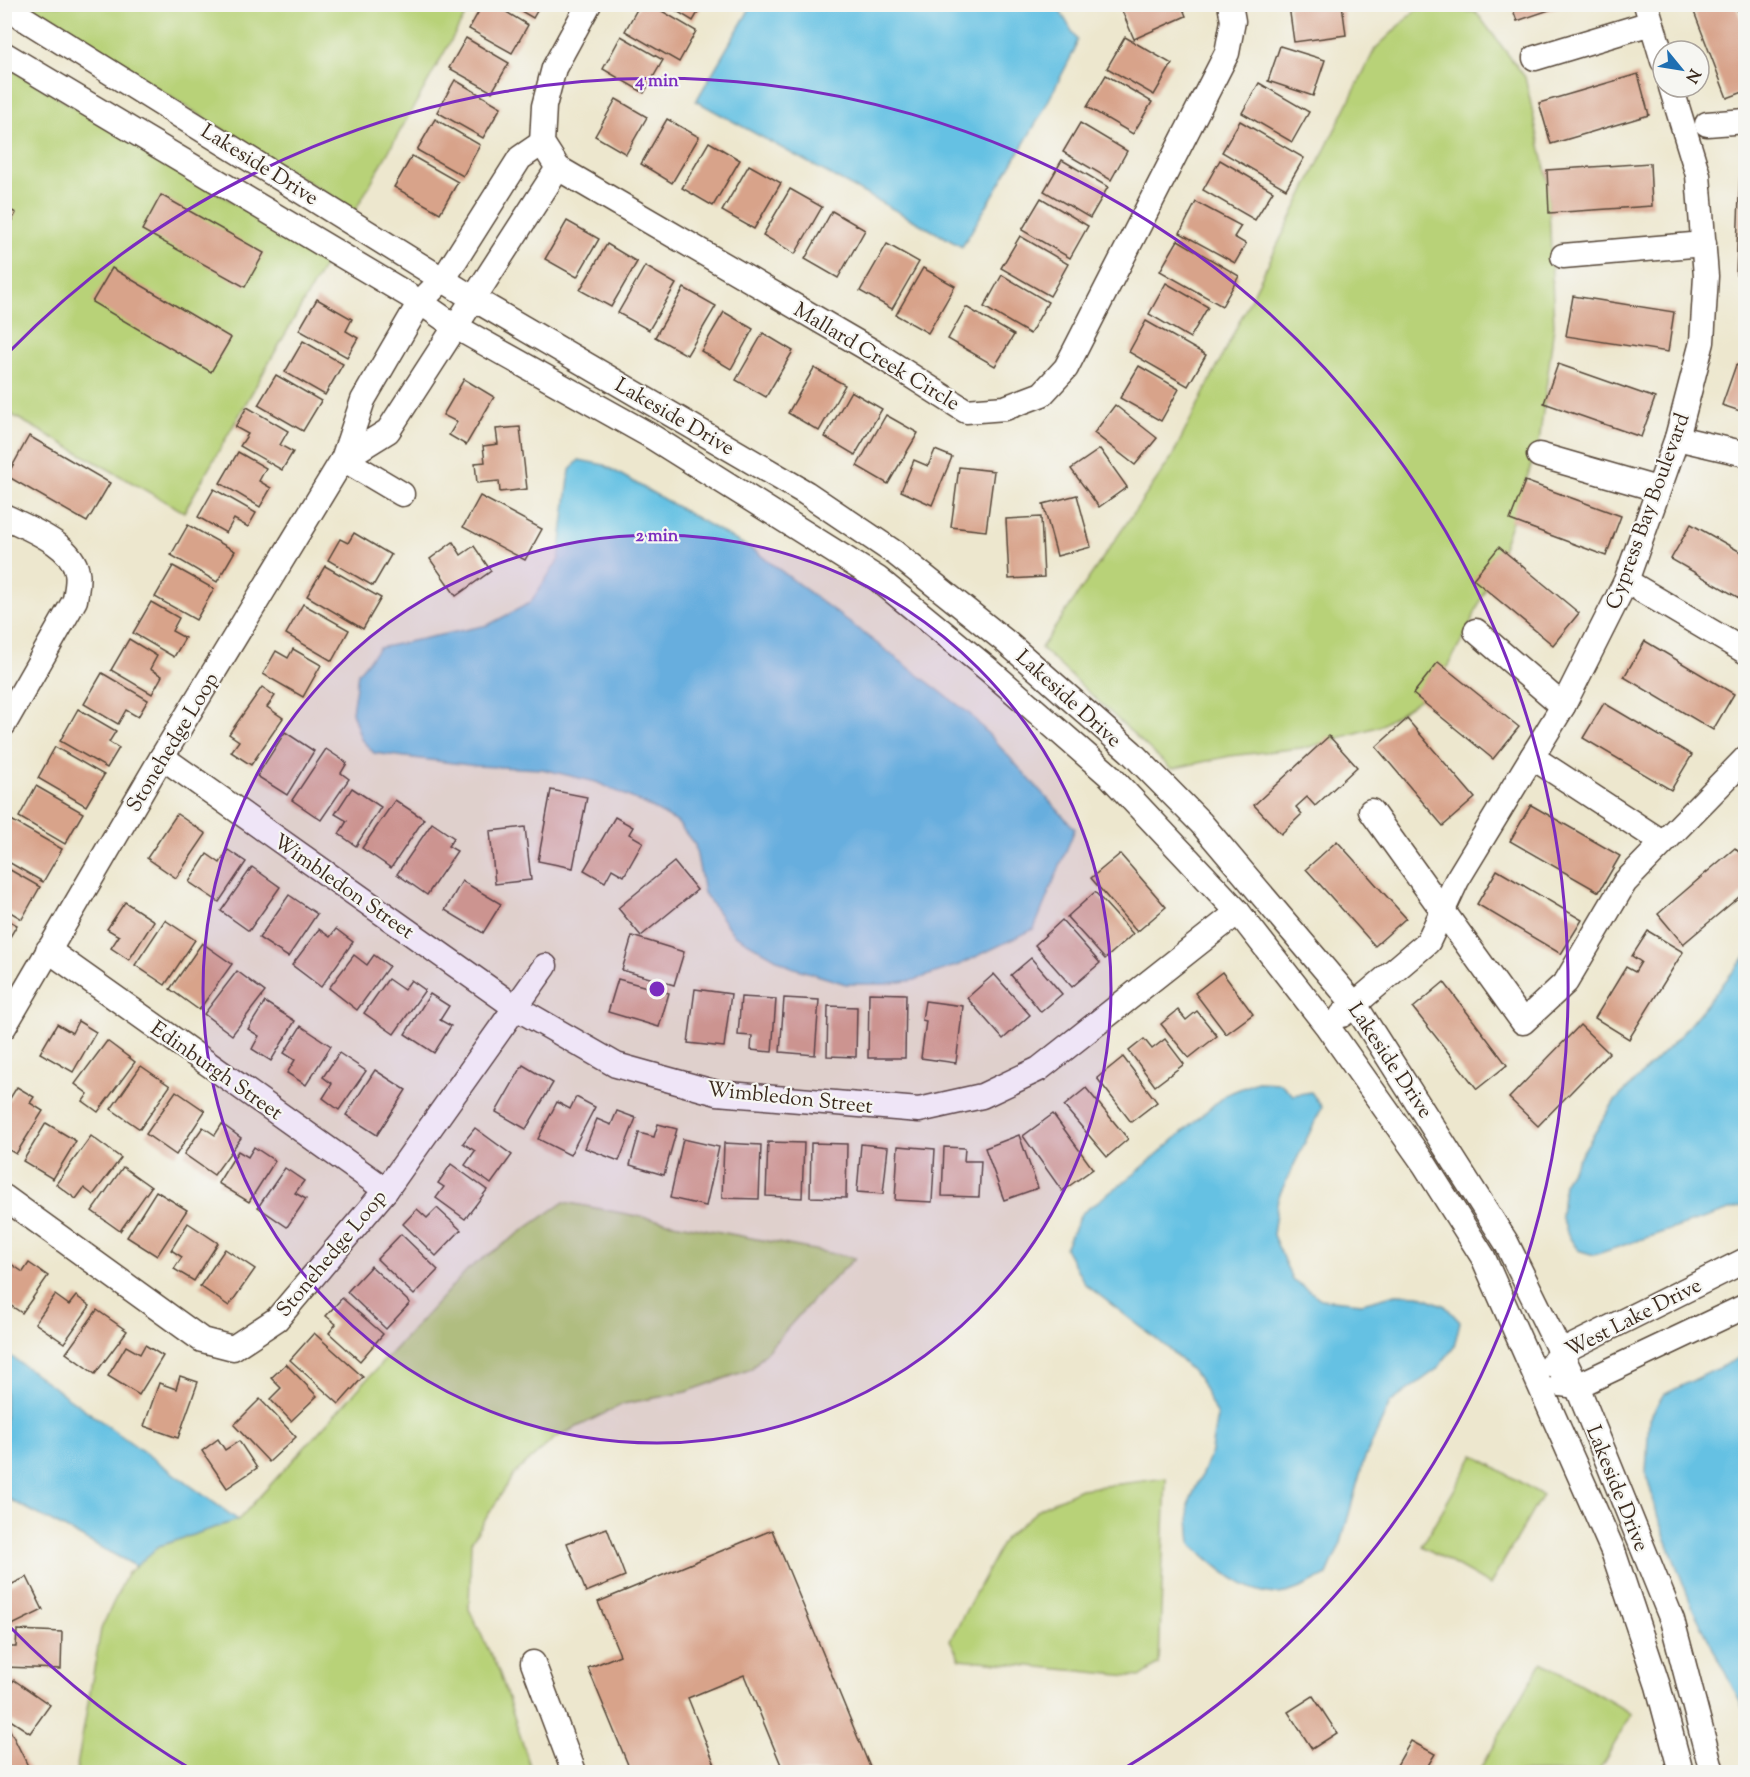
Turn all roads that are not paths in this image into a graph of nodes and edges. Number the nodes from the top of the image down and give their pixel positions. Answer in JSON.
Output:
{"nodes":[{"id":1,"x":589,"y":4,"type":"edge"},
{"id":2,"x":1230,"y":4,"type":"edge"},
{"id":3,"x":4,"y":6,"type":"edge"},
{"id":4,"x":1649,"y":14,"type":"edge"},
{"id":5,"x":1656,"y":39,"type":"edge"},
{"id":6,"x":4,"y":54,"type":"edge"},
{"id":7,"x":1535,"y":58,"type":"dead end"},
{"id":8,"x":1675,"y":99,"type":"edge"},
{"id":9,"x":1746,"y":121,"type":"edge"},
{"id":10,"x":1707,"y":124,"type":"dead end"},
{"id":11,"x":542,"y":143,"type":"junction"},
{"id":12,"x":558,"y":168,"type":"junction"},
{"id":13,"x":1704,"y":244,"type":"junction"},
{"id":14,"x":1563,"y":256,"type":"dead end"},
{"id":15,"x":444,"y":278,"type":"junction"},
{"id":16,"x":474,"y":299,"type":"junction"},
{"id":17,"x":420,"y":303,"type":"junction"},
{"id":18,"x":456,"y":327,"type":"junction"},
{"id":19,"x":1677,"y":438,"type":"junction"},
{"id":20,"x":1746,"y":453,"type":"edge"},
{"id":21,"x":1539,"y":455,"type":"dead end"},
{"id":22,"x":343,"y":459,"type":"junction"},
{"id":23,"x":1657,"y":489,"type":"junction"},
{"id":24,"x":402,"y":494,"type":"dead end"},
{"id":25,"x":4,"y":516,"type":"edge"},
{"id":26,"x":1626,"y":581,"type":"junction"},
{"id":27,"x":1476,"y":631,"type":"dead end"},
{"id":28,"x":1746,"y":652,"type":"edge"},
{"id":29,"x":1563,"y":706,"type":"junction"},
{"id":30,"x":4,"y":724,"type":"edge"},
{"id":31,"x":162,"y":757,"type":"junction"},
{"id":32,"x":1532,"y":757,"type":"junction"},
{"id":33,"x":1746,"y":758,"type":"edge"},
{"id":34,"x":1371,"y":811,"type":"dead end"},
{"id":35,"x":1662,"y":842,"type":"junction"},
{"id":36,"x":1444,"y":911,"type":"junction"},
{"id":37,"x":1238,"y":912,"type":"junction"},
{"id":38,"x":48,"y":950,"type":"junction"},
{"id":39,"x":545,"y":966,"type":"dead end"},
{"id":40,"x":1355,"y":1005,"type":"junction"},
{"id":41,"x":514,"y":1007,"type":"junction"},
{"id":42,"x":1327,"y":1026,"type":"junction"},
{"id":43,"x":4,"y":1027,"type":"edge"},
{"id":44,"x":386,"y":1190,"type":"junction"},
{"id":45,"x":4,"y":1197,"type":"edge"},
{"id":46,"x":1746,"y":1260,"type":"edge"},
{"id":47,"x":1746,"y":1306,"type":"edge"},
{"id":48,"x":1561,"y":1352,"type":"junction"},
{"id":49,"x":1538,"y":1381,"type":"junction"},
{"id":50,"x":1577,"y":1386,"type":"junction"},
{"id":51,"x":532,"y":1663,"type":"dead end"},
{"id":52,"x":574,"y":1773,"type":"edge"},
{"id":53,"x":1681,"y":1773,"type":"edge"},
{"id":54,"x":1712,"y":1773,"type":"edge"}],
"edges":[{"from":1,"to":11,"type":"street"},
{"from":2,"to":12,"type":"street","name":"Mallard Creek Circle"},
{"from":3,"to":15,"type":"street","name":"Lakeside Drive"},
{"from":4,"to":5,"type":"street"},
{"from":4,"to":7,"type":"street"},
{"from":6,"to":17,"type":"street","name":"Lakeside Drive"},
{"from":8,"to":13,"type":"street","name":"Cypress Bay Boulevard"},
{"from":9,"to":10,"type":"street"},
{"from":11,"to":12,"type":"street","name":"Mallard Creek Circle"},
{"from":11,"to":15,"type":"street"},
{"from":12,"to":16,"type":"street"},
{"from":13,"to":14,"type":"street"},
{"from":13,"to":19,"type":"street","name":"Cypress Bay Boulevard"},
{"from":15,"to":16,"type":"street","name":"Lakeside Drive"},
{"from":15,"to":17,"type":"street","name":"Stonehedge Loop"},
{"from":16,"to":18,"type":"street","name":"Stonehedge Loop"},
{"from":16,"to":40,"type":"street","name":"Lakeside Drive"},
{"from":17,"to":18,"type":"street","name":"Lakeside Drive"},
{"from":17,"to":22,"type":"street","name":"Stonehedge Loop"},
{"from":18,"to":22,"type":"street","name":"Stonehedge Loop"},
{"from":18,"to":37,"type":"street","name":"Lakeside Drive"},
{"from":19,"to":20,"type":"street"},
{"from":19,"to":23,"type":"street","name":"Cypress Bay Boulevard"},
{"from":21,"to":23,"type":"street"},
{"from":22,"to":24,"type":"street"},
{"from":22,"to":31,"type":"street","name":"Stonehedge Loop"},
{"from":23,"to":26,"type":"street","name":"Cypress Bay Boulevard"},
{"from":25,"to":30,"type":"street"},
{"from":26,"to":28,"type":"street"},
{"from":26,"to":29,"type":"street","name":"Cypress Bay Boulevard"},
{"from":27,"to":29,"type":"street"},
{"from":29,"to":32,"type":"street","name":"Cypress Bay Boulevard"},
{"from":31,"to":38,"type":"street","name":"Stonehedge Loop"},
{"from":31,"to":41,"type":"street","name":"Wimbledon Street"},
{"from":32,"to":35,"type":"street"},
{"from":32,"to":36,"type":"street","name":"Cypress Bay Boulevard"},
{"from":33,"to":35,"type":"street"},
{"from":34,"to":36,"type":"street"},
{"from":35,"to":36,"type":"street"},
{"from":36,"to":40,"type":"street","name":"Cypress Bay Boulevard"},
{"from":37,"to":41,"type":"street","name":"Wimbledon Street"},
{"from":37,"to":42,"type":"street","name":"Lakeside Drive"},
{"from":38,"to":43,"type":"street","name":"Stonehedge Loop"},
{"from":38,"to":44,"type":"street","name":"Edinburgh Street"},
{"from":39,"to":41,"type":"street","name":"Stonehedge Loop"},
{"from":40,"to":42,"type":"street","name":"Cypress Bay Boulevard"},
{"from":40,"to":48,"type":"street","name":"Lakeside Drive"},
{"from":41,"to":44,"type":"street","name":"Stonehedge Loop"},
{"from":42,"to":49,"type":"street","name":"Lakeside Drive"},
{"from":44,"to":45,"type":"street","name":"Stonehedge Loop"},
{"from":46,"to":48,"type":"street","name":"West Lake Drive"},
{"from":47,"to":50,"type":"street","name":"West Lake Drive"},
{"from":48,"to":49,"type":"street","name":"West Lake Drive"},
{"from":48,"to":50,"type":"street","name":"Lakeside Drive"},
{"from":49,"to":50,"type":"street","name":"West Lake Drive"},
{"from":49,"to":53,"type":"street","name":"Lakeside Drive"},
{"from":50,"to":54,"type":"street","name":"Lakeside Drive"},
{"from":51,"to":52,"type":"street"}]}
